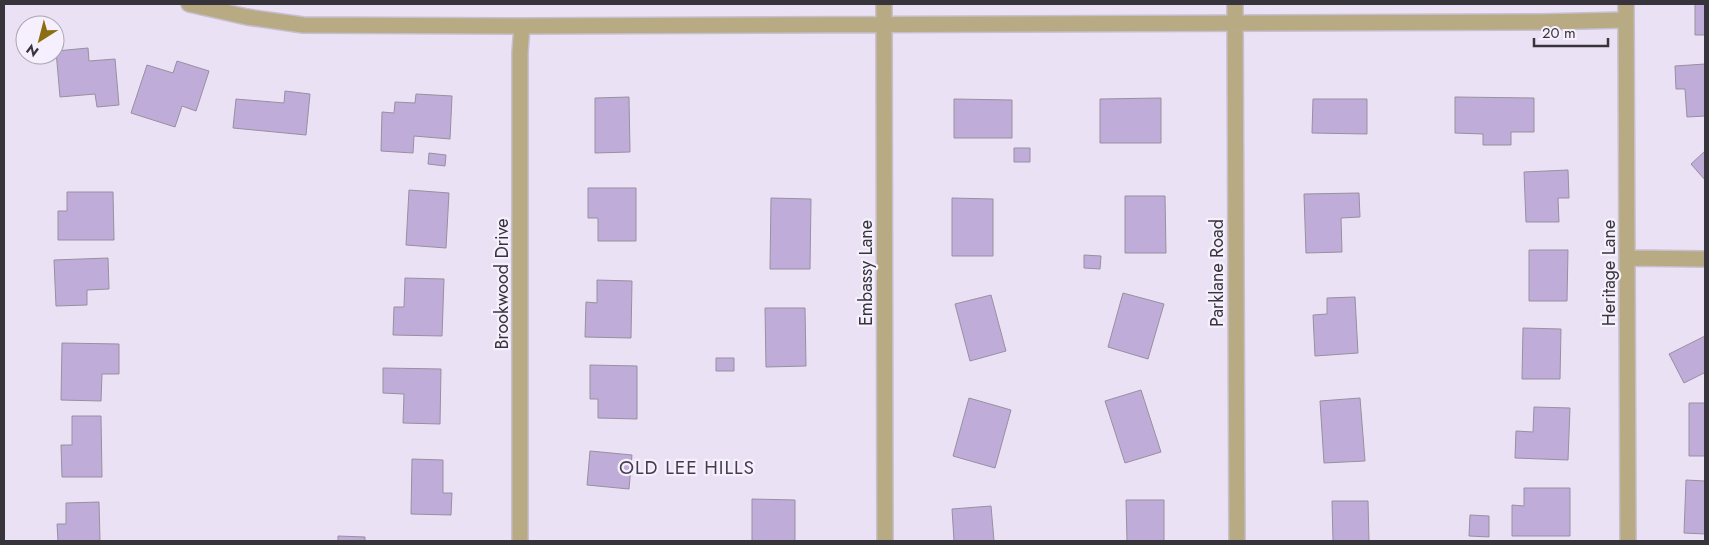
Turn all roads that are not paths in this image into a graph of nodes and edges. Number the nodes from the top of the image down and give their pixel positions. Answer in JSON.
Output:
{"nodes":[{"id":1,"x":190,"y":4,"type":"edge"},
{"id":2,"x":884,"y":4,"type":"edge"},
{"id":3,"x":1235,"y":4,"type":"edge"},
{"id":4,"x":1626,"y":4,"type":"edge"},
{"id":5,"x":1626,"y":20,"type":"junction"},
{"id":6,"x":1235,"y":23,"type":"junction"},
{"id":7,"x":884,"y":24,"type":"junction"},
{"id":8,"x":522,"y":26,"type":"junction"},
{"id":9,"x":1628,"y":258,"type":"junction"},
{"id":10,"x":1705,"y":259,"type":"edge"},
{"id":11,"x":520,"y":541,"type":"edge"},
{"id":12,"x":885,"y":541,"type":"edge"},
{"id":13,"x":1238,"y":541,"type":"edge"},
{"id":14,"x":1628,"y":541,"type":"edge"}],
"edges":[{"from":1,"to":8,"type":"street"},
{"from":2,"to":7,"type":"street","name":"Embassy Lane"},
{"from":3,"to":6,"type":"street","name":"Parklane Road"},
{"from":4,"to":5,"type":"street","name":"Heritage Lane"},
{"from":5,"to":6,"type":"street"},
{"from":5,"to":9,"type":"street","name":"Heritage Lane"},
{"from":6,"to":7,"type":"street"},
{"from":6,"to":13,"type":"street","name":"Parklane Road"},
{"from":7,"to":8,"type":"street"},
{"from":7,"to":12,"type":"street","name":"Embassy Lane"},
{"from":8,"to":11,"type":"street","name":"Brookwood Drive"},
{"from":9,"to":10,"type":"street"},
{"from":9,"to":14,"type":"street","name":"Heritage Lane"}]}
